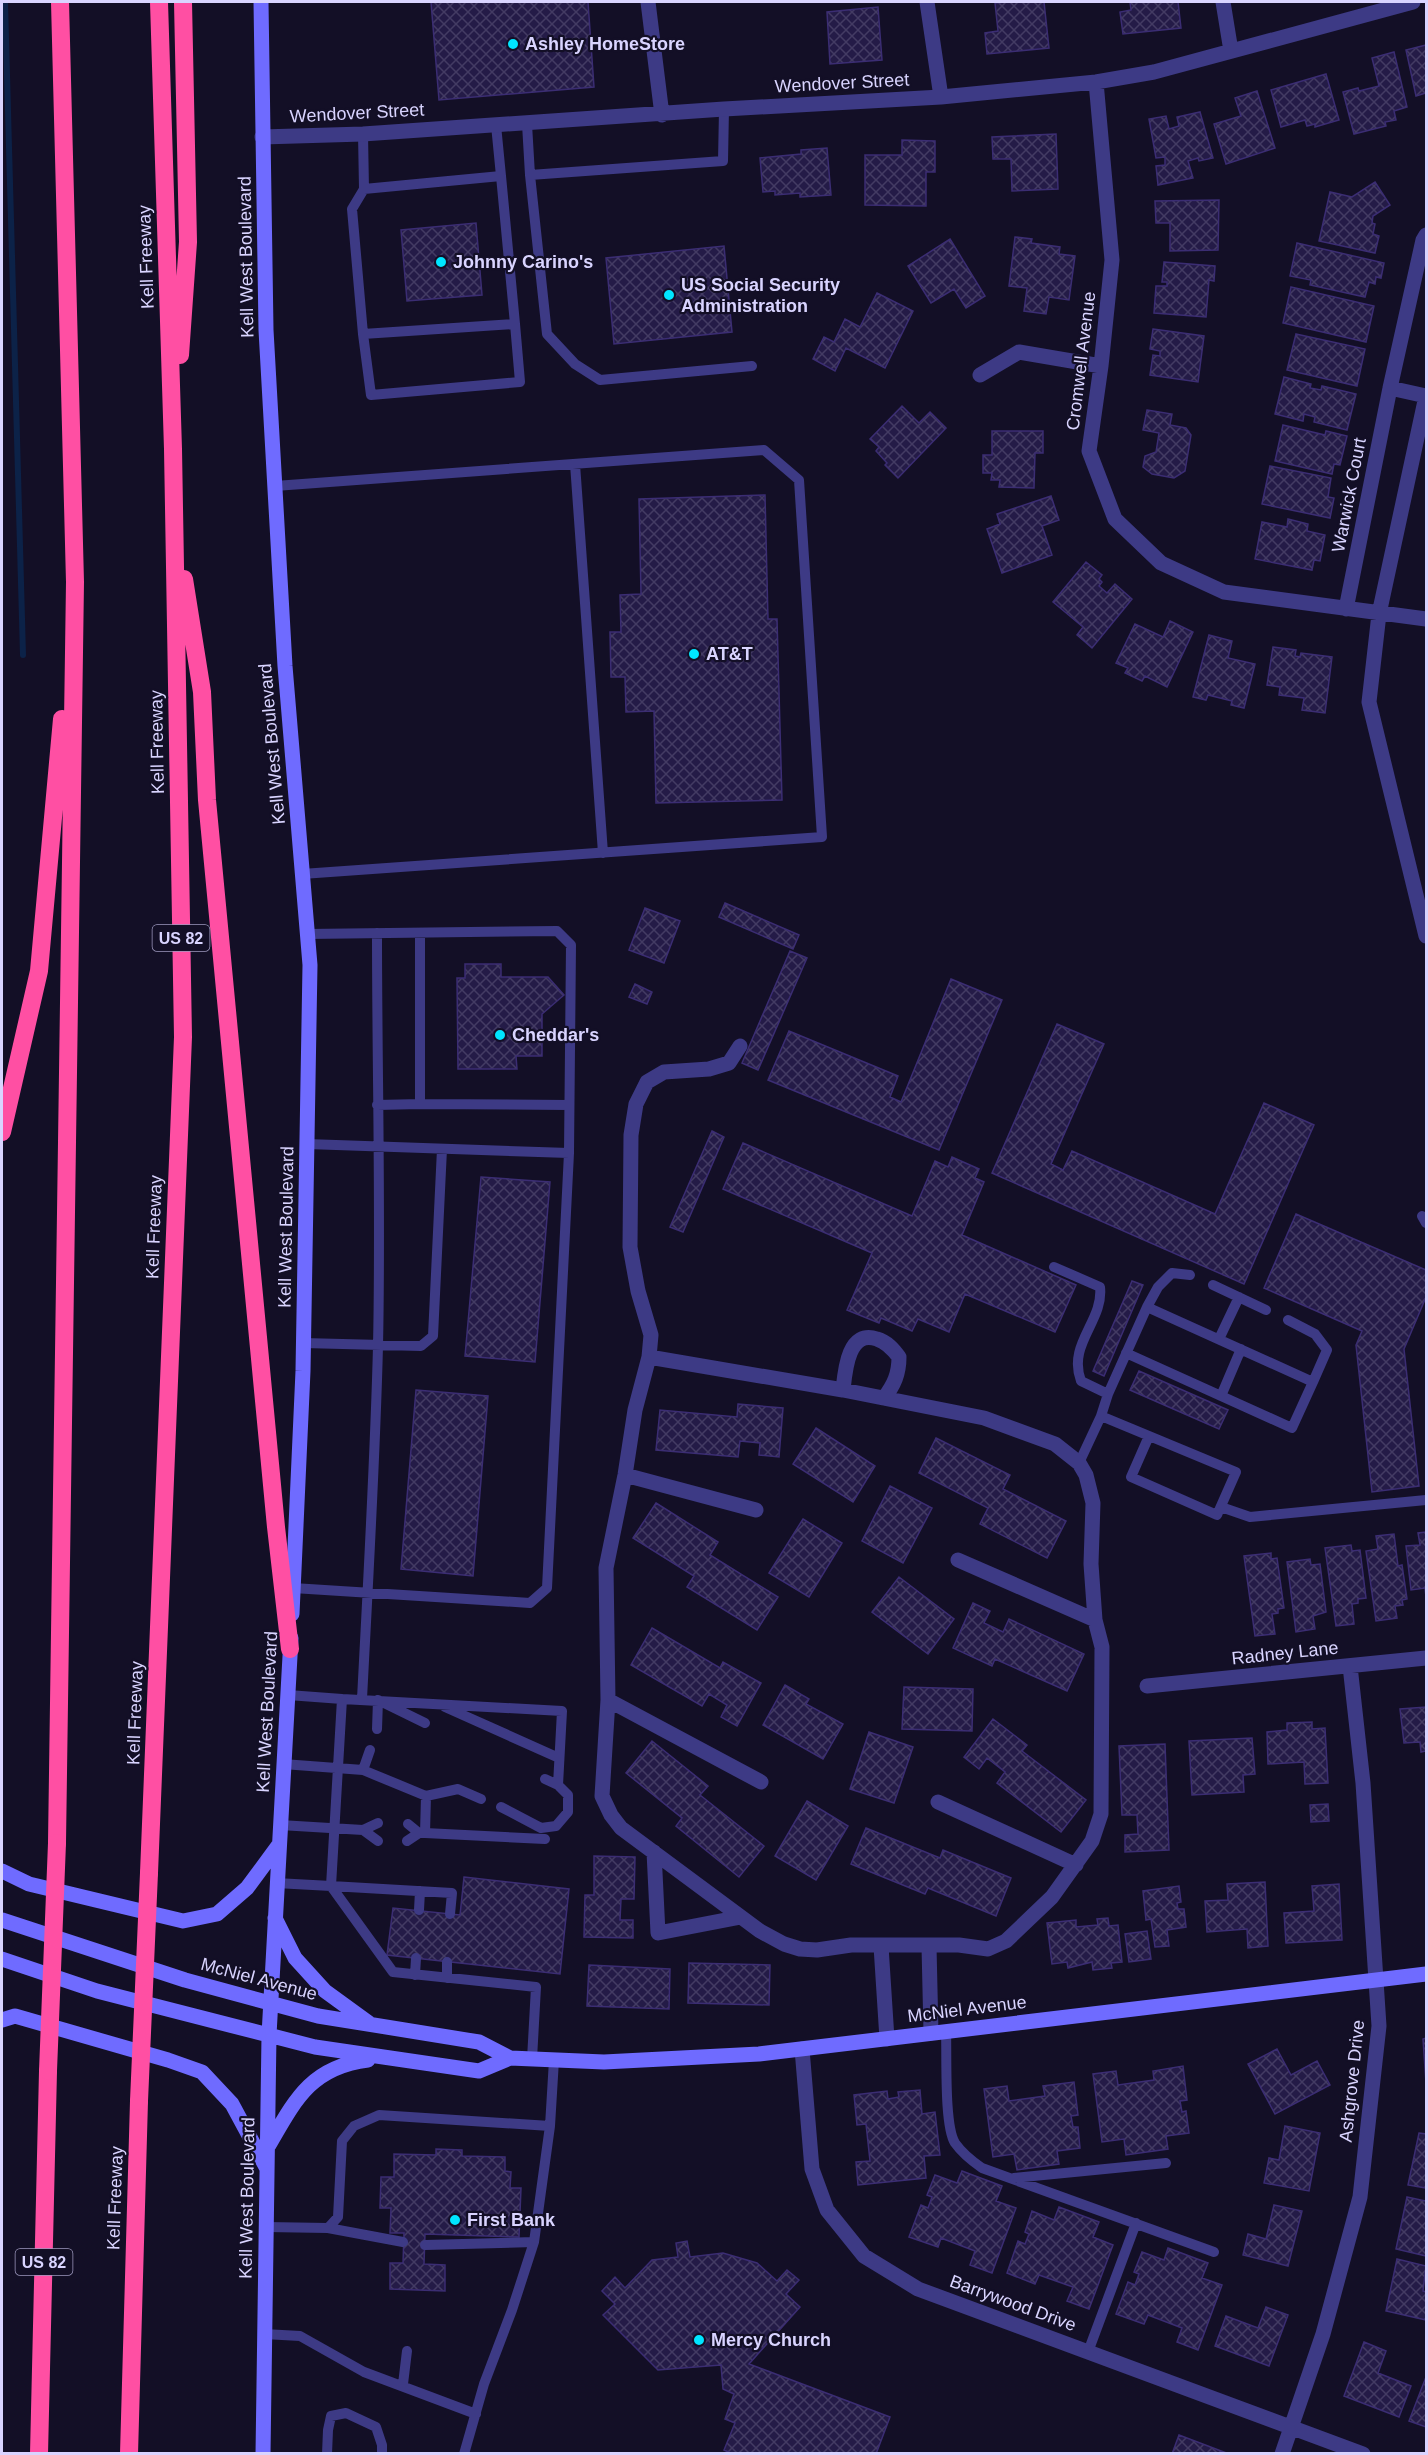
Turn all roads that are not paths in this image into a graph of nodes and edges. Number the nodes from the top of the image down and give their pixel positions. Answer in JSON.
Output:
{"nodes":[{"id":1,"x":60,"y":2,"type":"edge"},
{"id":2,"x":159,"y":2,"type":"edge"},
{"id":3,"x":183,"y":2,"type":"edge"},
{"id":4,"x":261,"y":2,"type":"edge"},
{"id":5,"x":648,"y":2,"type":"edge"},
{"id":6,"x":927,"y":2,"type":"edge"},
{"id":7,"x":1223,"y":2,"type":"edge"},
{"id":8,"x":1413,"y":2,"type":"edge"},
{"id":9,"x":1231,"y":51,"type":"junction"},
{"id":10,"x":1096,"y":82,"type":"junction"},
{"id":11,"x":941,"y":97,"type":"junction"},
{"id":12,"x":724,"y":109,"type":"junction"},
{"id":13,"x":662,"y":115,"type":"junction"},
{"id":14,"x":527,"y":124,"type":"junction"},
{"id":15,"x":496,"y":125,"type":"junction"},
{"id":16,"x":363,"y":134,"type":"junction"},
{"id":17,"x":262,"y":136,"type":"junction"},
{"id":18,"x":530,"y":175,"type":"junction"},
{"id":19,"x":501,"y":176,"type":"junction"},
{"id":20,"x":364,"y":189,"type":"junction"},
{"id":21,"x":1426,"y":235,"type":"edge"},
{"id":22,"x":514,"y":324,"type":"junction"},
{"id":23,"x":363,"y":334,"type":"junction"},
{"id":24,"x":752,"y":366,"type":"dead end"},
{"id":25,"x":1101,"y":366,"type":"junction"},
{"id":26,"x":980,"y":375,"type":"dead end"},
{"id":27,"x":1390,"y":388,"type":"junction"},
{"id":28,"x":173,"y":449,"type":"junction"},
{"id":29,"x":575,"y":464,"type":"junction"},
{"id":30,"x":275,"y":486,"type":"junction"},
{"id":31,"x":174,"y":515,"type":"junction"},
{"id":32,"x":75,"y":582,"type":"junction"},
{"id":33,"x":1346,"y":609,"type":"junction"},
{"id":34,"x":1379,"y":614,"type":"junction"},
{"id":35,"x":1426,"y":619,"type":"edge"},
{"id":36,"x":603,"y":853,"type":"junction"},
{"id":37,"x":302,"y":874,"type":"junction"},
{"id":38,"x":377,"y":933,"type":"junction"},
{"id":39,"x":420,"y":933,"type":"junction"},
{"id":40,"x":307,"y":934,"type":"junction"},
{"id":41,"x":1426,"y":936,"type":"edge"},
{"id":42,"x":740,"y":1046,"type":"dead end"},
{"id":43,"x":420,"y":1104,"type":"junction"},
{"id":44,"x":377,"y":1105,"type":"junction"},
{"id":45,"x":569,"y":1105,"type":"junction"},
{"id":46,"x":2,"y":1132,"type":"edge"},
{"id":47,"x":307,"y":1144,"type":"junction"},
{"id":48,"x":379,"y":1147,"type":"junction"},
{"id":49,"x":442,"y":1149,"type":"junction"},
{"id":50,"x":569,"y":1153,"type":"junction"},
{"id":51,"x":1054,"y":1267,"type":"dead end"},
{"id":52,"x":1190,"y":1275,"type":"dead end"},
{"id":53,"x":1213,"y":1285,"type":"dead end"},
{"id":54,"x":1239,"y":1297,"type":"junction"},
{"id":55,"x":1147,"y":1307,"type":"junction"},
{"id":56,"x":1266,"y":1310,"type":"dead end"},
{"id":57,"x":1288,"y":1320,"type":"dead end"},
{"id":58,"x":1219,"y":1339,"type":"junction"},
{"id":59,"x":303,"y":1343,"type":"junction"},
{"id":60,"x":378,"y":1346,"type":"junction"},
{"id":61,"x":1241,"y":1349,"type":"junction"},
{"id":62,"x":1126,"y":1353,"type":"junction"},
{"id":63,"x":649,"y":1357,"type":"junction"},
{"id":64,"x":1313,"y":1382,"type":"junction"},
{"id":65,"x":843,"y":1390,"type":"junction"},
{"id":66,"x":1108,"y":1394,"type":"junction"},
{"id":67,"x":1221,"y":1396,"type":"junction"},
{"id":68,"x":884,"y":1398,"type":"junction"},
{"id":69,"x":1101,"y":1416,"type":"junction"},
{"id":70,"x":1149,"y":1436,"type":"junction"},
{"id":71,"x":1079,"y":1463,"type":"junction"},
{"id":72,"x":626,"y":1475,"type":"junction"},
{"id":73,"x":1426,"y":1500,"type":"edge"},
{"id":74,"x":1221,"y":1507,"type":"junction"},
{"id":75,"x":756,"y":1510,"type":"dead end"},
{"id":76,"x":958,"y":1560,"type":"dead end"},
{"id":77,"x":293,"y":1588,"type":"junction"},
{"id":78,"x":367,"y":1593,"type":"junction"},
{"id":79,"x":1095,"y":1620,"type":"junction"},
{"id":80,"x":290,"y":1649,"type":"junction"},
{"id":81,"x":1426,"y":1658,"type":"edge"},
{"id":82,"x":1350,"y":1666,"type":"junction"},
{"id":83,"x":1147,"y":1686,"type":"dead end"},
{"id":84,"x":288,"y":1695,"type":"junction"},
{"id":85,"x":342,"y":1699,"type":"junction"},
{"id":86,"x":362,"y":1699,"type":"junction"},
{"id":87,"x":378,"y":1700,"type":"junction"},
{"id":88,"x":608,"y":1700,"type":"junction"},
{"id":89,"x":438,"y":1704,"type":"junction"},
{"id":90,"x":425,"y":1723,"type":"dead end"},
{"id":91,"x":377,"y":1729,"type":"dead end"},
{"id":92,"x":370,"y":1750,"type":"dead end"},
{"id":93,"x":560,"y":1758,"type":"junction"},
{"id":94,"x":283,"y":1764,"type":"junction"},
{"id":95,"x":338,"y":1768,"type":"junction"},
{"id":96,"x":363,"y":1770,"type":"junction"},
{"id":97,"x":545,"y":1779,"type":"dead end"},
{"id":98,"x":760,"y":1782,"type":"dead end"},
{"id":99,"x":558,"y":1785,"type":"junction"},
{"id":100,"x":426,"y":1796,"type":"junction"},
{"id":101,"x":481,"y":1799,"type":"dead end"},
{"id":102,"x":938,"y":1802,"type":"dead end"},
{"id":103,"x":501,"y":1807,"type":"dead end"},
{"id":104,"x":378,"y":1823,"type":"dead end"},
{"id":105,"x":408,"y":1824,"type":"dead end"},
{"id":106,"x":280,"y":1825,"type":"junction"},
{"id":107,"x":334,"y":1828,"type":"junction"},
{"id":108,"x":363,"y":1830,"type":"junction"},
{"id":109,"x":422,"y":1833,"type":"junction"},
{"id":110,"x":545,"y":1839,"type":"dead end"},
{"id":111,"x":378,"y":1841,"type":"dead end"},
{"id":112,"x":407,"y":1842,"type":"dead end"},
{"id":113,"x":278,"y":1845,"type":"junction"},
{"id":114,"x":654,"y":1852,"type":"junction"},
{"id":115,"x":1076,"y":1865,"type":"junction"},
{"id":116,"x":2,"y":1871,"type":"edge"},
{"id":117,"x":276,"y":1883,"type":"junction"},
{"id":118,"x":331,"y":1886,"type":"junction"},
{"id":119,"x":420,"y":1891,"type":"junction"},
{"id":120,"x":419,"y":1910,"type":"dead end"},
{"id":121,"x":450,"y":1914,"type":"dead end"},
{"id":122,"x":741,"y":1917,"type":"junction"},
{"id":123,"x":274,"y":1918,"type":"junction"},
{"id":124,"x":2,"y":1920,"type":"edge"},
{"id":125,"x":881,"y":1946,"type":"junction"},
{"id":126,"x":929,"y":1946,"type":"junction"},
{"id":127,"x":416,"y":1958,"type":"dead end"},
{"id":128,"x":2,"y":1959,"type":"edge"},
{"id":129,"x":447,"y":1962,"type":"dead end"},
{"id":130,"x":1426,"y":1974,"type":"edge"},
{"id":131,"x":415,"y":1975,"type":"junction"},
{"id":132,"x":447,"y":1978,"type":"junction"},
{"id":133,"x":1375,"y":1980,"type":"junction"},
{"id":134,"x":270,"y":2003,"type":"junction"},
{"id":135,"x":2,"y":2020,"type":"edge"},
{"id":136,"x":372,"y":2024,"type":"junction"},
{"id":137,"x":938,"y":2032,"type":"junction"},
{"id":138,"x":269,"y":2035,"type":"junction"},
{"id":139,"x":887,"y":2039,"type":"junction"},
{"id":140,"x":802,"y":2049,"type":"junction"},
{"id":141,"x":384,"y":2058,"type":"junction"},
{"id":142,"x":510,"y":2058,"type":"junction"},
{"id":143,"x":532,"y":2059,"type":"junction"},
{"id":144,"x":554,"y":2060,"type":"junction"},
{"id":145,"x":550,"y":2126,"type":"junction"},
{"id":146,"x":267,"y":2147,"type":"junction"},
{"id":147,"x":1166,"y":2163,"type":"dead end"},
{"id":148,"x":267,"y":2170,"type":"junction"},
{"id":149,"x":1009,"y":2178,"type":"junction"},
{"id":150,"x":1136,"y":2223,"type":"junction"},
{"id":151,"x":266,"y":2227,"type":"junction"},
{"id":152,"x":328,"y":2228,"type":"junction"},
{"id":153,"x":403,"y":2242,"type":"dead end"},
{"id":154,"x":534,"y":2242,"type":"junction"},
{"id":155,"x":425,"y":2245,"type":"dead end"},
{"id":156,"x":1214,"y":2252,"type":"dead end"},
{"id":157,"x":264,"y":2334,"type":"junction"},
{"id":158,"x":407,"y":2351,"type":"dead end"},
{"id":159,"x":1088,"y":2352,"type":"junction"},
{"id":160,"x":403,"y":2384,"type":"junction"},
{"id":161,"x":476,"y":2414,"type":"junction"},
{"id":162,"x":1292,"y":2427,"type":"junction"},
{"id":163,"x":39,"y":2454,"type":"edge"},
{"id":164,"x":129,"y":2454,"type":"edge"},
{"id":165,"x":262,"y":2454,"type":"edge"},
{"id":166,"x":327,"y":2454,"type":"edge"},
{"id":167,"x":382,"y":2454,"type":"edge"},
{"id":168,"x":464,"y":2454,"type":"edge"},
{"id":169,"x":1282,"y":2454,"type":"edge"},
{"id":170,"x":1363,"y":2454,"type":"edge"}],
"edges":[{"from":1,"to":32,"type":"highway","number":"US 82"},
{"from":2,"to":28,"type":"highway","name":"Kell Freeway","number":"US 82"},
{"from":3,"to":28,"type":"highway"},
{"from":4,"to":17,"type":"main road","name":"Kell West Boulevard"},
{"from":5,"to":13,"type":"street"},
{"from":6,"to":11,"type":"street"},
{"from":7,"to":9,"type":"street"},
{"from":8,"to":9,"type":"street","name":"Wendover Street"},
{"from":9,"to":10,"type":"street","name":"Wendover Street"},
{"from":10,"to":11,"type":"street","name":"Wendover Street"},
{"from":10,"to":25,"type":"street","name":"Cromwell Avenue"},
{"from":11,"to":12,"type":"street","name":"Wendover Street"},
{"from":12,"to":13,"type":"street","name":"Wendover Street"},
{"from":12,"to":18,"type":"lane"},
{"from":13,"to":14,"type":"street","name":"Wendover Street"},
{"from":14,"to":15,"type":"street","name":"Wendover Street"},
{"from":14,"to":18,"type":"lane"},
{"from":15,"to":16,"type":"street","name":"Wendover Street"},
{"from":15,"to":19,"type":"lane"},
{"from":16,"to":17,"type":"street","name":"Wendover Street"},
{"from":16,"to":20,"type":"lane"},
{"from":17,"to":30,"type":"main road","name":"Kell West Boulevard"},
{"from":18,"to":24,"type":"lane"},
{"from":19,"to":20,"type":"lane"},
{"from":19,"to":22,"type":"lane"},
{"from":20,"to":23,"type":"lane"},
{"from":21,"to":27,"type":"street","name":"Warwick Court"},
{"from":22,"to":23,"type":"lane"},
{"from":22,"to":23,"type":"lane"},
{"from":25,"to":26,"type":"street"},
{"from":25,"to":33,"type":"street","name":"Cromwell Avenue"},
{"from":27,"to":33,"type":"street","name":"Warwick Court"},
{"from":27,"to":34,"type":"street"},
{"from":28,"to":31,"type":"highway","name":"Kell Freeway","number":"US 82"},
{"from":29,"to":30,"type":"lane"},
{"from":29,"to":36,"type":"lane"},
{"from":29,"to":36,"type":"lane"},
{"from":30,"to":37,"type":"main road","name":"Kell West Boulevard"},
{"from":31,"to":80,"type":"highway"},
{"from":31,"to":164,"type":"highway","name":"Kell Freeway","number":"US 82","bridge":true},
{"from":32,"to":46,"type":"highway"},
{"from":32,"to":163,"type":"highway","number":"US 82","bridge":true},
{"from":33,"to":34,"type":"street","name":"Cromwell Avenue"},
{"from":34,"to":35,"type":"street","name":"Cromwell Avenue"},
{"from":34,"to":41,"type":"street"},
{"from":36,"to":37,"type":"lane"},
{"from":37,"to":40,"type":"main road","name":"Kell West Boulevard"},
{"from":38,"to":39,"type":"lane"},
{"from":38,"to":40,"type":"lane"},
{"from":38,"to":44,"type":"lane"},
{"from":39,"to":43,"type":"lane"},
{"from":39,"to":45,"type":"lane"},
{"from":40,"to":47,"type":"main road","name":"Kell West Boulevard"},
{"from":42,"to":63,"type":"street"},
{"from":43,"to":44,"type":"lane"},
{"from":43,"to":45,"type":"lane"},
{"from":44,"to":48,"type":"lane"},
{"from":45,"to":50,"type":"lane"},
{"from":47,"to":48,"type":"lane"},
{"from":47,"to":59,"type":"main road","name":"Kell West Boulevard"},
{"from":48,"to":49,"type":"lane"},
{"from":48,"to":60,"type":"lane"},
{"from":49,"to":50,"type":"lane"},
{"from":49,"to":60,"type":"lane"},
{"from":50,"to":78,"type":"lane"},
{"from":51,"to":66,"type":"lane"},
{"from":52,"to":55,"type":"lane"},
{"from":53,"to":54,"type":"lane"},
{"from":54,"to":56,"type":"lane"},
{"from":54,"to":58,"type":"lane"},
{"from":55,"to":58,"type":"lane"},
{"from":55,"to":62,"type":"lane"},
{"from":57,"to":64,"type":"lane"},
{"from":58,"to":61,"type":"lane"},
{"from":59,"to":60,"type":"lane"},
{"from":59,"to":77,"type":"main road","name":"Kell West Boulevard"},
{"from":60,"to":78,"type":"lane"},
{"from":61,"to":64,"type":"lane"},
{"from":61,"to":67,"type":"lane"},
{"from":62,"to":66,"type":"lane"},
{"from":62,"to":67,"type":"lane"},
{"from":63,"to":65,"type":"street"},
{"from":63,"to":72,"type":"street"},
{"from":64,"to":67,"type":"lane"},
{"from":65,"to":68,"type":"street"},
{"from":65,"to":68,"type":"street"},
{"from":66,"to":69,"type":"lane"},
{"from":68,"to":71,"type":"street"},
{"from":69,"to":70,"type":"lane"},
{"from":69,"to":71,"type":"lane"},
{"from":70,"to":74,"type":"lane"},
{"from":70,"to":74,"type":"lane"},
{"from":71,"to":79,"type":"street"},
{"from":72,"to":75,"type":"street"},
{"from":72,"to":88,"type":"street"},
{"from":73,"to":74,"type":"lane"},
{"from":76,"to":79,"type":"street"},
{"from":77,"to":78,"type":"lane"},
{"from":77,"to":80,"type":"main road","name":"Kell West Boulevard"},
{"from":78,"to":86,"type":"lane"},
{"from":79,"to":115,"type":"street"},
{"from":80,"to":84,"type":"main road","name":"Kell West Boulevard"},
{"from":81,"to":82,"type":"street","name":"Radney Lane"},
{"from":82,"to":83,"type":"street","name":"Radney Lane"},
{"from":82,"to":133,"type":"street","name":"Ashgrove Drive"},
{"from":84,"to":85,"type":"lane"},
{"from":84,"to":94,"type":"main road","name":"Kell West Boulevard"},
{"from":85,"to":86,"type":"lane"},
{"from":85,"to":95,"type":"lane"},
{"from":86,"to":87,"type":"lane"},
{"from":87,"to":89,"type":"lane"},
{"from":87,"to":90,"type":"lane"},
{"from":87,"to":91,"type":"lane"},
{"from":88,"to":98,"type":"street"},
{"from":88,"to":114,"type":"street"},
{"from":89,"to":93,"type":"lane"},
{"from":89,"to":93,"type":"lane"},
{"from":92,"to":96,"type":"lane"},
{"from":93,"to":99,"type":"lane"},
{"from":94,"to":95,"type":"lane"},
{"from":94,"to":106,"type":"main road","name":"Kell West Boulevard"},
{"from":95,"to":96,"type":"lane"},
{"from":95,"to":107,"type":"lane"},
{"from":96,"to":100,"type":"lane"},
{"from":97,"to":99,"type":"lane"},
{"from":99,"to":103,"type":"lane"},
{"from":100,"to":101,"type":"lane"},
{"from":100,"to":109,"type":"lane"},
{"from":102,"to":115,"type":"street"},
{"from":104,"to":108,"type":"lane"},
{"from":105,"to":109,"type":"lane"},
{"from":106,"to":107,"type":"lane"},
{"from":106,"to":113,"type":"main road","name":"Kell West Boulevard"},
{"from":107,"to":108,"type":"lane"},
{"from":107,"to":118,"type":"lane"},
{"from":108,"to":111,"type":"lane"},
{"from":109,"to":110,"type":"lane"},
{"from":109,"to":112,"type":"lane"},
{"from":113,"to":116,"type":"main road"},
{"from":113,"to":117,"type":"main road","name":"Kell West Boulevard"},
{"from":114,"to":122,"type":"street"},
{"from":114,"to":122,"type":"street"},
{"from":115,"to":126,"type":"street"},
{"from":117,"to":118,"type":"lane"},
{"from":117,"to":123,"type":"main road","name":"Kell West Boulevard"},
{"from":118,"to":119,"type":"lane"},
{"from":118,"to":131,"type":"lane"},
{"from":119,"to":120,"type":"lane"},
{"from":119,"to":121,"type":"lane"},
{"from":122,"to":125,"type":"street"},
{"from":123,"to":134,"type":"main road","name":"Kell West Boulevard"},
{"from":123,"to":136,"type":"main road"},
{"from":124,"to":134,"type":"main road","name":"McNiel Avenue"},
{"from":125,"to":126,"type":"street"},
{"from":125,"to":139,"type":"street"},
{"from":126,"to":137,"type":"street"},
{"from":127,"to":131,"type":"lane"},
{"from":128,"to":138,"type":"main road","name":"McNiel Avenue"},
{"from":129,"to":132,"type":"lane"},
{"from":130,"to":133,"type":"main road","name":"McNiel Avenue"},
{"from":131,"to":132,"type":"lane"},
{"from":132,"to":143,"type":"lane"},
{"from":133,"to":137,"type":"main road","name":"McNiel Avenue"},
{"from":133,"to":162,"type":"street","name":"Ashgrove Drive"},
{"from":134,"to":136,"type":"main road","name":"McNiel Avenue"},
{"from":134,"to":138,"type":"main road","name":"Kell West Boulevard"},
{"from":135,"to":148,"type":"main road"},
{"from":136,"to":142,"type":"main road","name":"McNiel Avenue"},
{"from":137,"to":139,"type":"main road","name":"McNiel Avenue"},
{"from":137,"to":149,"type":"lane"},
{"from":138,"to":141,"type":"main road","name":"McNiel Avenue"},
{"from":138,"to":146,"type":"main road","name":"Kell West Boulevard"},
{"from":139,"to":140,"type":"main road","name":"McNiel Avenue"},
{"from":140,"to":144,"type":"main road","name":"McNiel Avenue"},
{"from":140,"to":159,"type":"street","name":"Barrywood Drive"},
{"from":141,"to":142,"type":"main road","name":"McNiel Avenue"},
{"from":141,"to":146,"type":"main road"},
{"from":142,"to":143,"type":"main road","name":"McNiel Avenue"},
{"from":143,"to":144,"type":"main road","name":"McNiel Avenue"},
{"from":144,"to":145,"type":"lane"},
{"from":145,"to":152,"type":"lane"},
{"from":145,"to":154,"type":"lane"},
{"from":146,"to":148,"type":"main road","name":"Kell West Boulevard"},
{"from":147,"to":149,"type":"lane"},
{"from":148,"to":151,"type":"main road","name":"Kell West Boulevard"},
{"from":149,"to":150,"type":"lane"},
{"from":150,"to":156,"type":"lane"},
{"from":150,"to":159,"type":"lane"},
{"from":151,"to":152,"type":"lane"},
{"from":151,"to":157,"type":"main road","name":"Kell West Boulevard"},
{"from":152,"to":153,"type":"lane"},
{"from":154,"to":155,"type":"lane"},
{"from":154,"to":161,"type":"lane"},
{"from":157,"to":160,"type":"lane"},
{"from":157,"to":165,"type":"main road","name":"Kell West Boulevard"},
{"from":158,"to":160,"type":"lane"},
{"from":159,"to":162,"type":"street","name":"Barrywood Drive"},
{"from":160,"to":161,"type":"lane"},
{"from":161,"to":168,"type":"lane"},
{"from":162,"to":169,"type":"street","name":"Ashgrove Drive"},
{"from":162,"to":170,"type":"street","name":"Barrywood Drive"},
{"from":166,"to":167,"type":"lane"}]}
